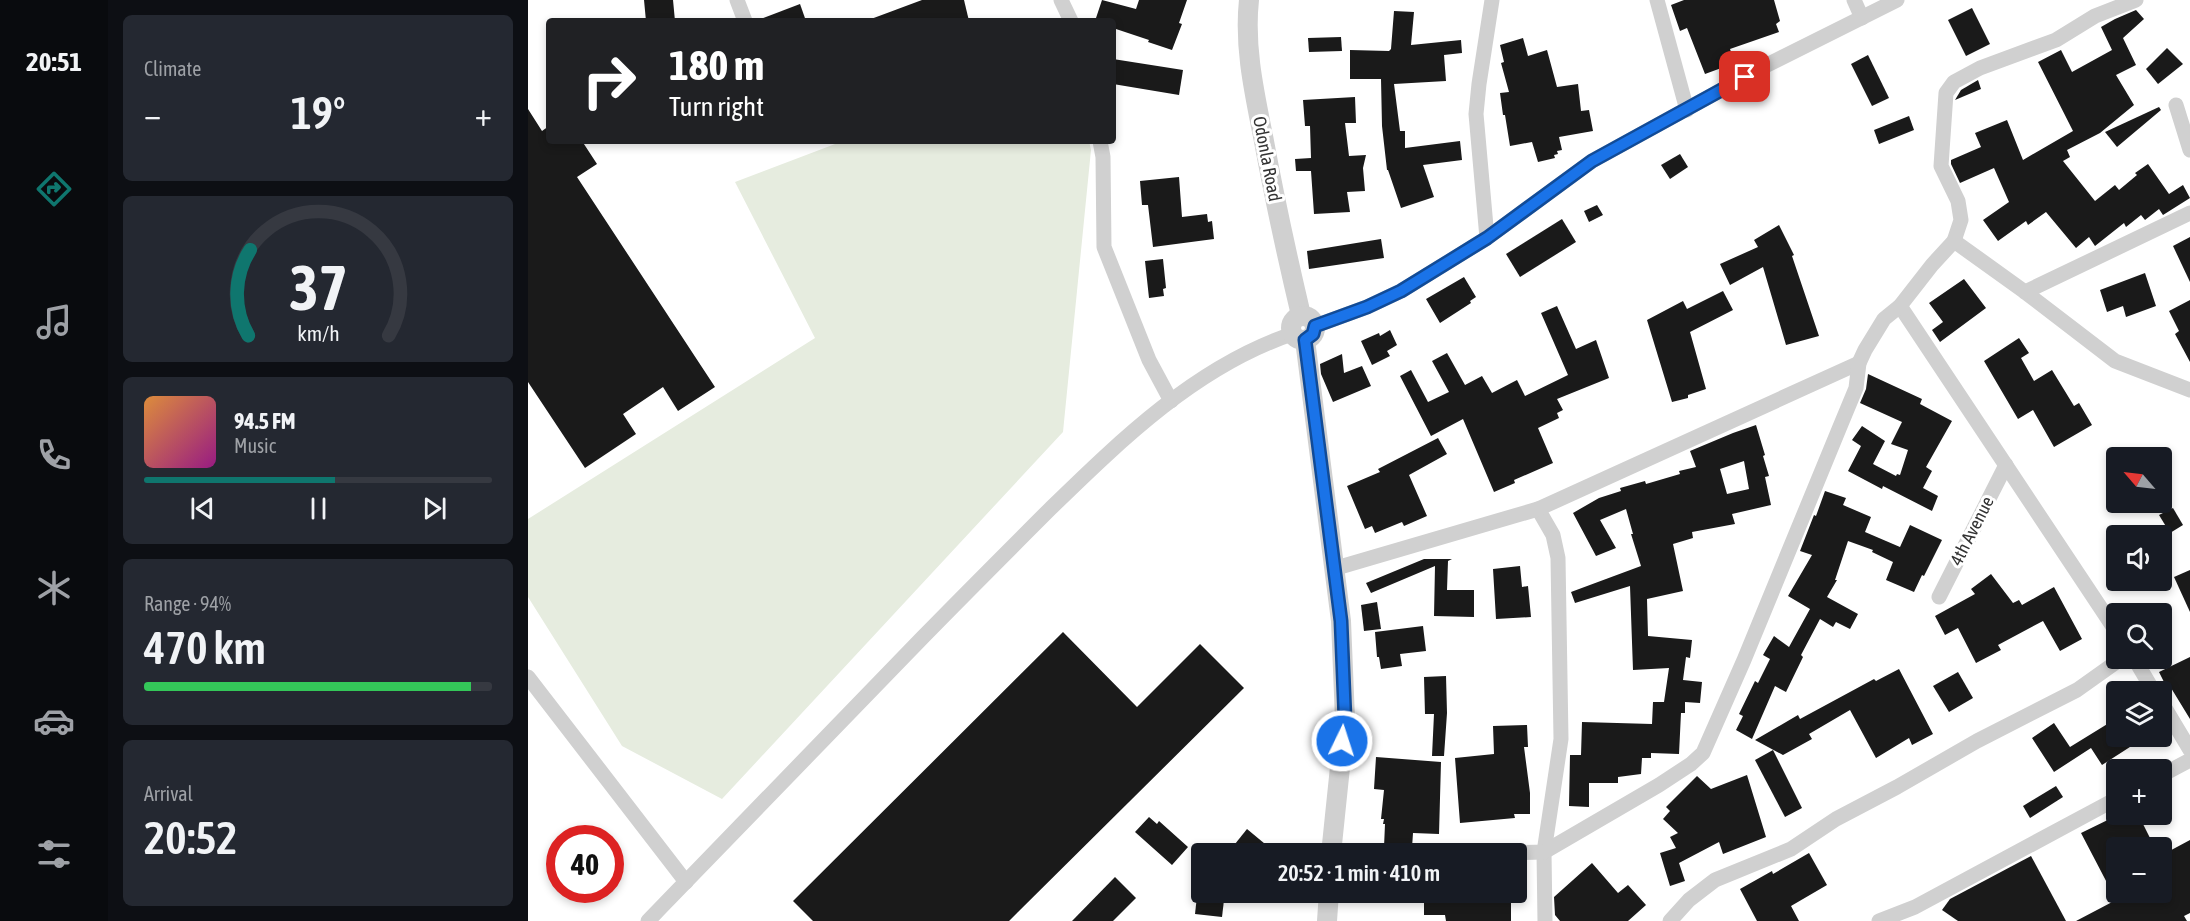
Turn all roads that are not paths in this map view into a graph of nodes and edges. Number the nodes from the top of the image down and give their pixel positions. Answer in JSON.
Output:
{"nodes":[{"id":1,"x":736,"y":0,"type":"edge"},
{"id":2,"x":1061,"y":0,"type":"edge"},
{"id":3,"x":1250,"y":0,"type":"edge"},
{"id":4,"x":1492,"y":0,"type":"edge"},
{"id":5,"x":1657,"y":0,"type":"edge"},
{"id":6,"x":1854,"y":0,"type":"edge"},
{"id":7,"x":1897,"y":0,"type":"edge"},
{"id":8,"x":2136,"y":0,"type":"edge"},
{"id":9,"x":744,"y":18,"type":"edge"},
{"id":10,"x":1070,"y":18,"type":"edge"},
{"id":11,"x":1862,"y":18,"type":"junction"},
{"id":12,"x":2176,"y":105,"type":"dead end"},
{"id":13,"x":1687,"y":110,"type":"junction"},
{"id":14,"x":1101,"y":144,"type":"edge"},
{"id":15,"x":2190,"y":150,"type":"edge"},
{"id":16,"x":2190,"y":213,"type":"edge"},
{"id":17,"x":1487,"y":238,"type":"junction"},
{"id":18,"x":1954,"y":241,"type":"junction"},
{"id":19,"x":2025,"y":292,"type":"junction"},
{"id":20,"x":1900,"y":306,"type":"junction"},
{"id":21,"x":1303,"y":329,"type":"junction"},
{"id":22,"x":1859,"y":363,"type":"junction"},
{"id":23,"x":2190,"y":390,"type":"edge"},
{"id":24,"x":1171,"y":400,"type":"junction"},
{"id":25,"x":2006,"y":465,"type":"junction"},
{"id":26,"x":1538,"y":509,"type":"junction"},
{"id":27,"x":1334,"y":569,"type":"junction"},
{"id":28,"x":1939,"y":597,"type":"dead end"},
{"id":29,"x":2106,"y":616,"type":"edge"},
{"id":30,"x":2107,"y":669,"type":"edge"},
{"id":31,"x":528,"y":677,"type":"edge"},
{"id":32,"x":2172,"y":720,"type":"edge"},
{"id":33,"x":2190,"y":750,"type":"edge"},
{"id":34,"x":2190,"y":760,"type":"edge"},
{"id":35,"x":2172,"y":770,"type":"edge"},
{"id":36,"x":2106,"y":804,"type":"edge"},
{"id":37,"x":1332,"y":843,"type":"edge"},
{"id":38,"x":1544,"y":852,"type":"junction"},
{"id":39,"x":1527,"y":853,"type":"edge"},
{"id":40,"x":686,"y":882,"type":"junction"},
{"id":41,"x":1328,"y":903,"type":"edge"},
{"id":42,"x":648,"y":921,"type":"edge"},
{"id":43,"x":1327,"y":921,"type":"edge"},
{"id":44,"x":1545,"y":921,"type":"edge"},
{"id":45,"x":1670,"y":921,"type":"edge"},
{"id":46,"x":1880,"y":921,"type":"edge"}],
"edges":[{"from":1,"to":9,"type":"street"},
{"from":2,"to":10,"type":"street"},
{"from":3,"to":21,"type":"street","name":"Odonla Road"},
{"from":4,"to":17,"type":"street"},
{"from":5,"to":13,"type":"street"},
{"from":6,"to":11,"type":"street"},
{"from":7,"to":11,"type":"street"},
{"from":8,"to":18,"type":"street"},
{"from":11,"to":13,"type":"street"},
{"from":12,"to":15,"type":"street"},
{"from":13,"to":17,"type":"street"},
{"from":14,"to":24,"type":"street"},
{"from":16,"to":19,"type":"street"},
{"from":17,"to":21,"type":"street"},
{"from":18,"to":19,"type":"street"},
{"from":18,"to":20,"type":"street"},
{"from":19,"to":23,"type":"street"},
{"from":20,"to":22,"type":"street"},
{"from":20,"to":25,"type":"street"},
{"from":21,"to":24,"type":"street"},
{"from":21,"to":27,"type":"street","name":"Odonla Road"},
{"from":22,"to":26,"type":"street"},
{"from":22,"to":38,"type":"street"},
{"from":24,"to":40,"type":"street"},
{"from":25,"to":28,"type":"street","name":"4th Avenue"},
{"from":25,"to":29,"type":"street"},
{"from":26,"to":27,"type":"street"},
{"from":26,"to":38,"type":"street"},
{"from":27,"to":37,"type":"street","name":"Odonla Road"},
{"from":30,"to":45,"type":"street"},
{"from":31,"to":40,"type":"street"},
{"from":32,"to":33,"type":"street"},
{"from":34,"to":35,"type":"street"},
{"from":36,"to":46,"type":"street"},
{"from":38,"to":39,"type":"street"},
{"from":38,"to":44,"type":"street"},
{"from":40,"to":42,"type":"street"},
{"from":41,"to":43,"type":"street"}]}
